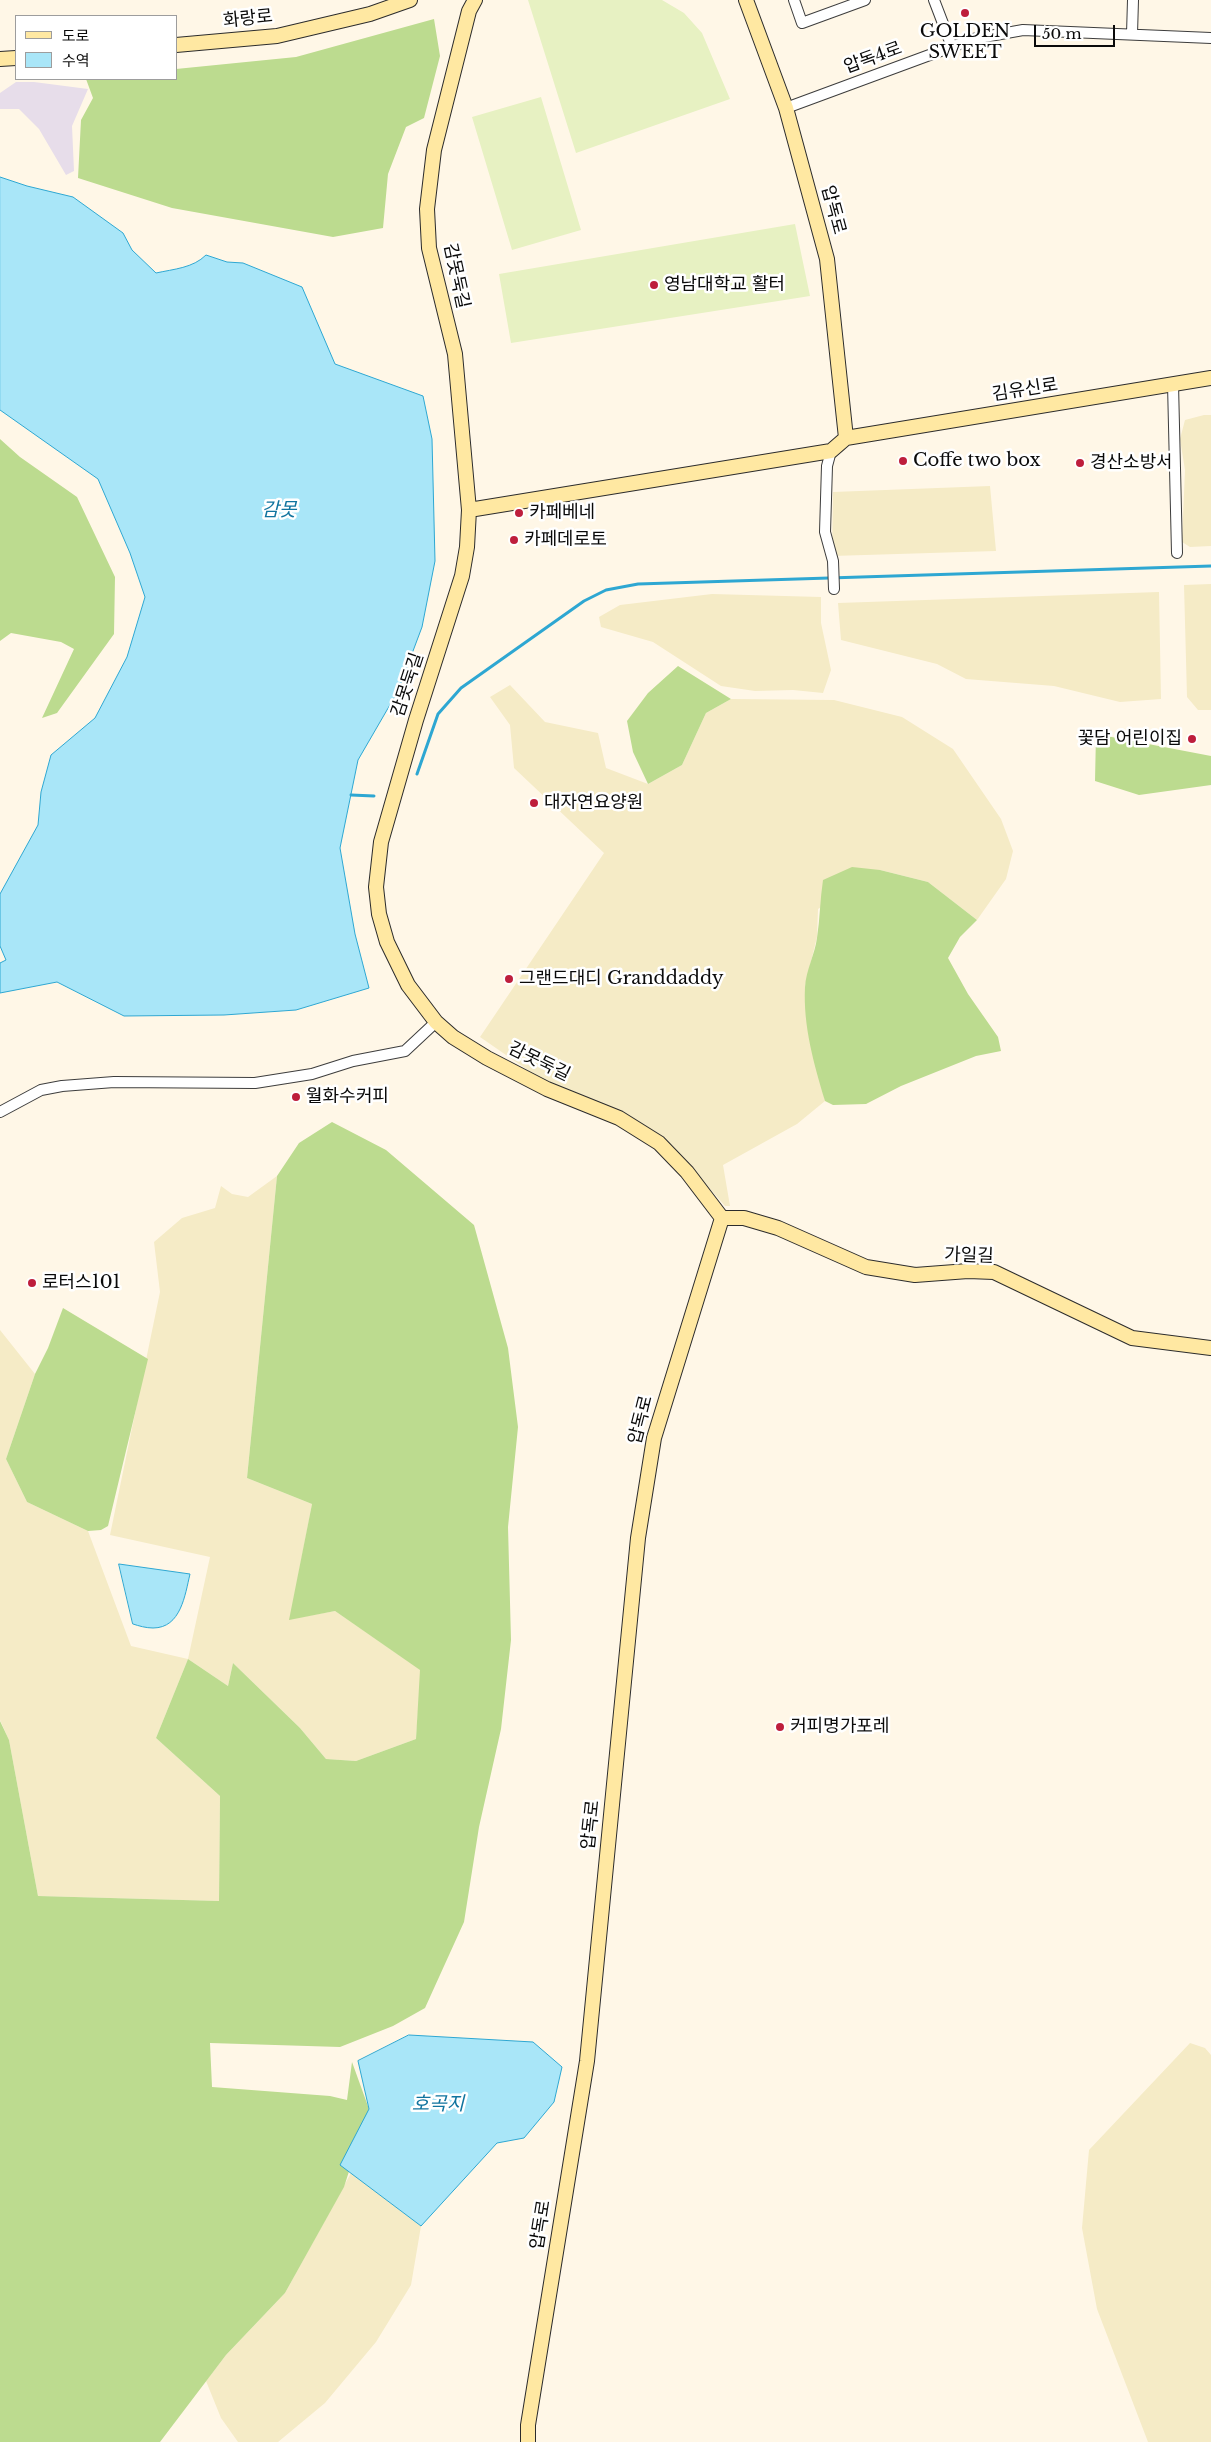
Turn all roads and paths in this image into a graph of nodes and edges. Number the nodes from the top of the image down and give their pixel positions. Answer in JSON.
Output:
{"nodes":[{"id":1,"x":410,"y":0,"type":"edge"},
{"id":2,"x":475,"y":0,"type":"edge"},
{"id":3,"x":746,"y":0,"type":"edge"},
{"id":4,"x":794,"y":0,"type":"edge"},
{"id":5,"x":864,"y":0,"type":"edge"},
{"id":6,"x":934,"y":0,"type":"edge"},
{"id":7,"x":1133,"y":0,"type":"edge"},
{"id":8,"x":1132,"y":34,"type":"junction"},
{"id":9,"x":1211,"y":38,"type":"edge"},
{"id":10,"x":178,"y":45,"type":"edge"},
{"id":11,"x":952,"y":47,"type":"junction"},
{"id":12,"x":15,"y":58,"type":"edge"},
{"id":13,"x":0,"y":59,"type":"edge"},
{"id":14,"x":786,"y":108,"type":"junction"},
{"id":15,"x":1211,"y":378,"type":"edge"},
{"id":16,"x":1173,"y":384,"type":"junction"},
{"id":17,"x":846,"y":438,"type":"junction"},
{"id":18,"x":831,"y":451,"type":"junction"},
{"id":19,"x":470,"y":510,"type":"junction"},
{"id":20,"x":1177,"y":553,"type":"dead end"},
{"id":21,"x":834,"y":589,"type":"dead end"},
{"id":22,"x":436,"y":1022,"type":"junction"},
{"id":23,"x":0,"y":1112,"type":"edge"},
{"id":24,"x":722,"y":1218,"type":"junction"},
{"id":25,"x":1211,"y":1348,"type":"edge"},
{"id":26,"x":528,"y":2442,"type":"edge"}],
"edges":[{"from":1,"to":10,"type":"street","name":"화랑로"},
{"from":2,"to":19,"type":"street","name":"감못둑길"},
{"from":3,"to":14,"type":"street","name":"압독로"},
{"from":4,"to":5,"type":"street"},
{"from":6,"to":11,"type":"street"},
{"from":7,"to":8,"type":"street"},
{"from":8,"to":9,"type":"street","name":"압독4로"},
{"from":8,"to":11,"type":"street","name":"압독4로"},
{"from":11,"to":14,"type":"street","name":"압독4로"},
{"from":12,"to":13,"type":"street"},
{"from":14,"to":17,"type":"street","name":"압독로"},
{"from":15,"to":16,"type":"street","name":"김유신로"},
{"from":16,"to":17,"type":"street","name":"김유신로"},
{"from":16,"to":20,"type":"street"},
{"from":17,"to":18,"type":"street"},
{"from":18,"to":19,"type":"street"},
{"from":18,"to":21,"type":"street"},
{"from":19,"to":22,"type":"street","name":"감못둑길"},
{"from":22,"to":23,"type":"street"},
{"from":22,"to":24,"type":"street","name":"감못둑길"},
{"from":24,"to":25,"type":"street","name":"가일길"},
{"from":24,"to":26,"type":"street","name":"압독로"}]}
